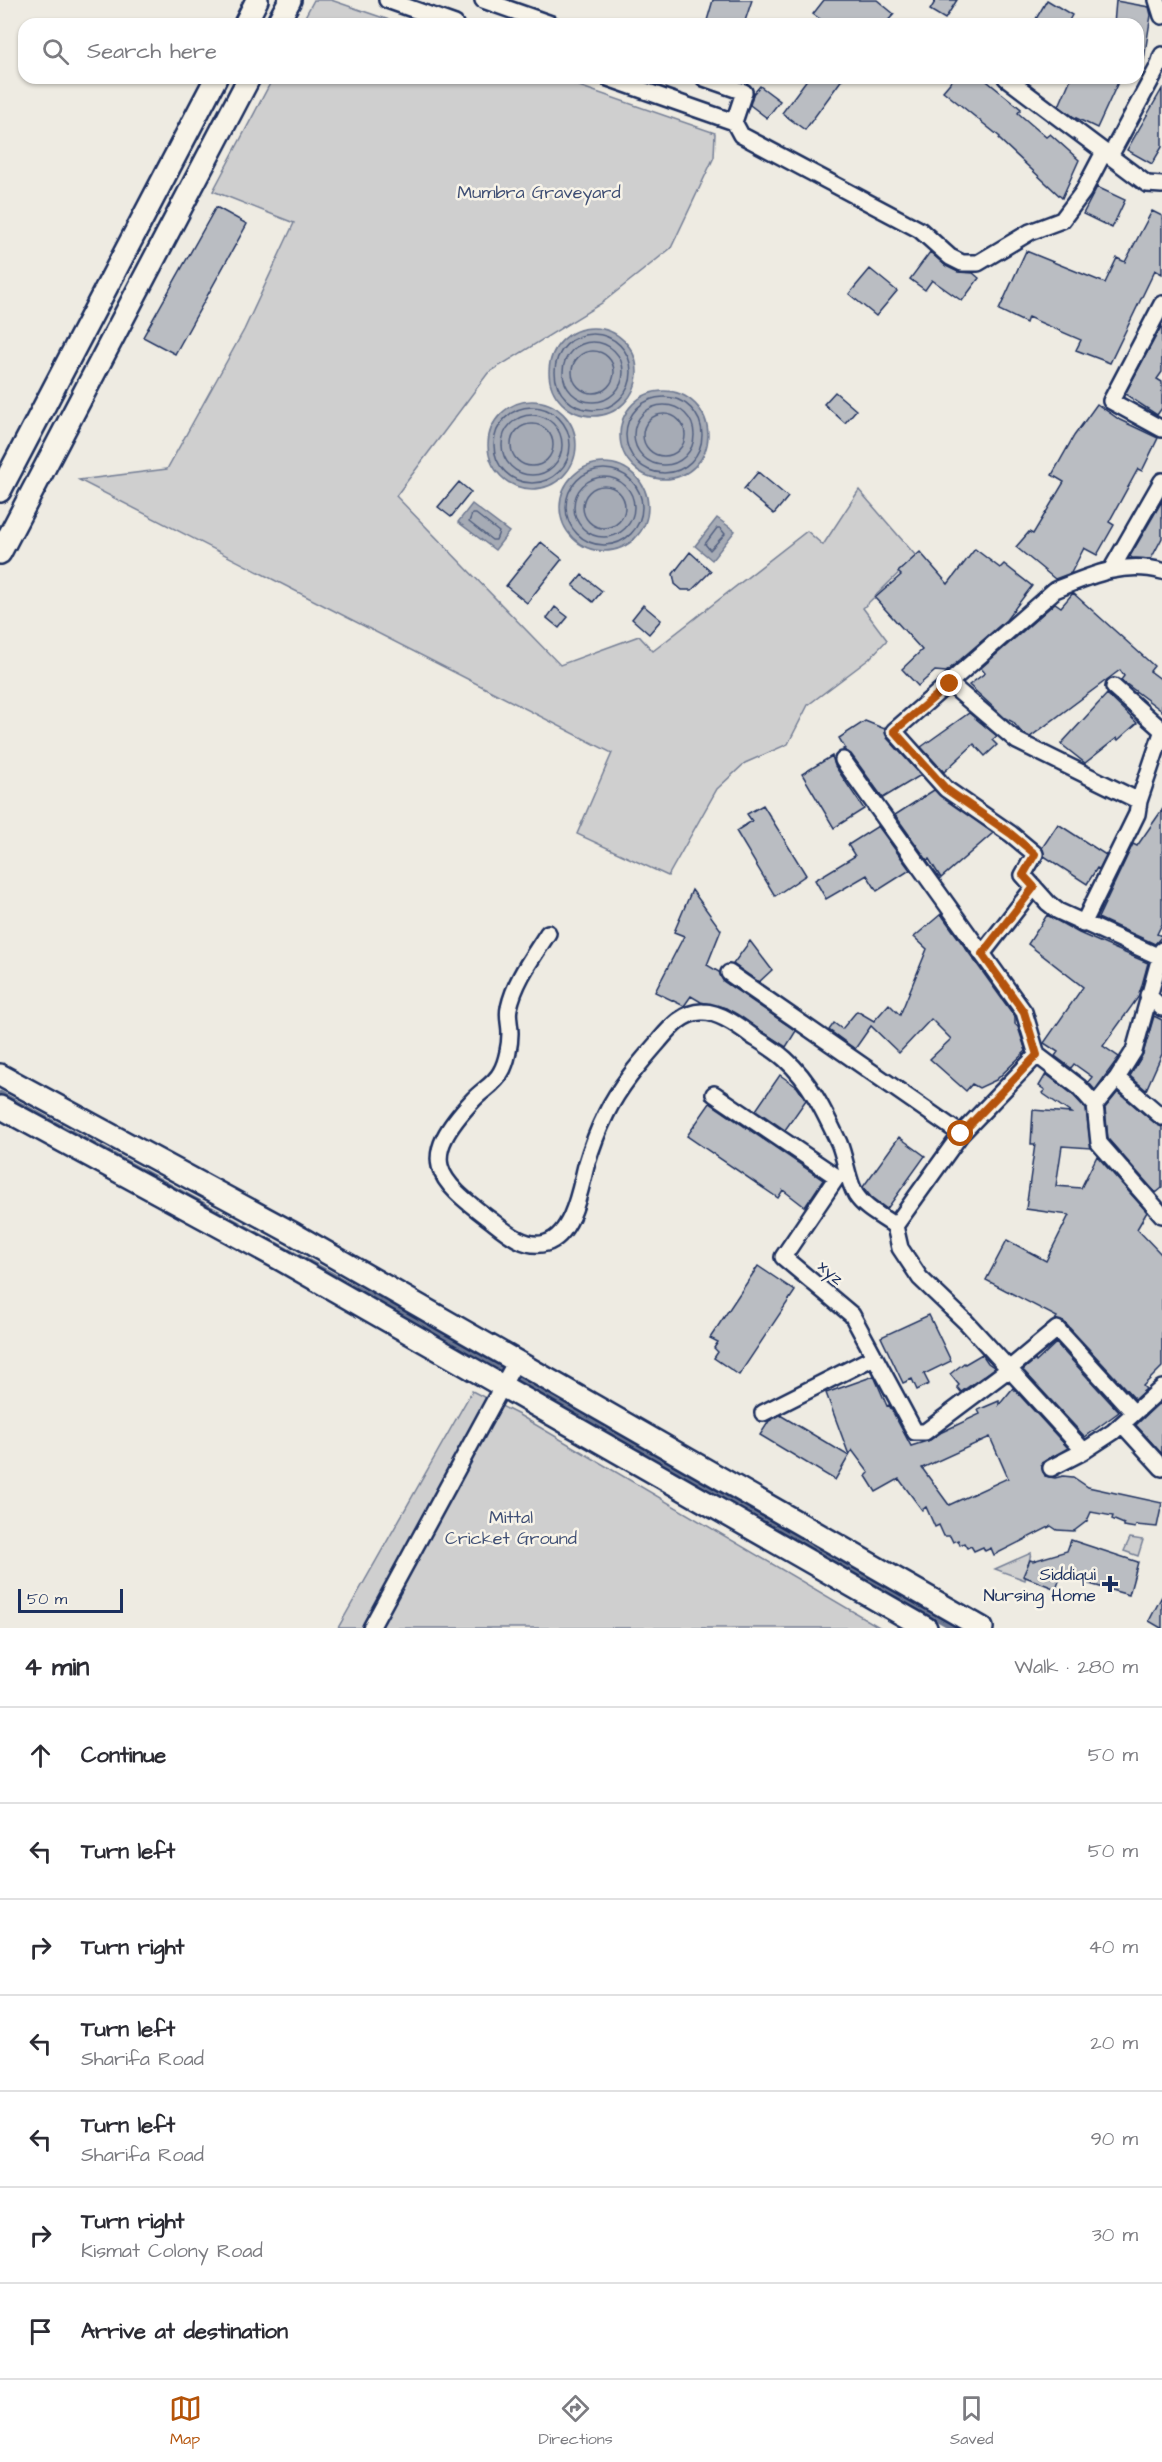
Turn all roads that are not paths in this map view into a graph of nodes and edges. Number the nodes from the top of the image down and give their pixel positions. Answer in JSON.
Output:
{"nodes":[{"id":1,"x":257,"y":0,"type":"edge"},
{"id":2,"x":290,"y":0,"type":"edge"},
{"id":3,"x":387,"y":0,"type":"edge"},
{"id":4,"x":483,"y":0,"type":"edge"},
{"id":5,"x":1157,"y":0,"type":"edge"},
{"id":6,"x":1162,"y":16,"type":"edge"},
{"id":7,"x":248,"y":18,"type":"edge"},
{"id":8,"x":280,"y":18,"type":"edge"},
{"id":9,"x":438,"y":18,"type":"edge"},
{"id":10,"x":533,"y":18,"type":"edge"},
{"id":11,"x":1162,"y":55,"type":"edge"},
{"id":12,"x":213,"y":84,"type":"edge"},
{"id":13,"x":246,"y":84,"type":"edge"},
{"id":14,"x":625,"y":84,"type":"edge"},
{"id":15,"x":721,"y":84,"type":"edge"},
{"id":16,"x":1014,"y":84,"type":"edge"},
{"id":17,"x":734,"y":122,"type":"junction"},
{"id":18,"x":1107,"y":154,"type":"junction"},
{"id":19,"x":1162,"y":185,"type":"edge"},
{"id":20,"x":1162,"y":304,"type":"edge"},
{"id":21,"x":1162,"y":429,"type":"edge"},
{"id":22,"x":1162,"y":481,"type":"edge"},
{"id":23,"x":0,"y":491,"type":"edge"},
{"id":24,"x":0,"y":553,"type":"edge"},
{"id":25,"x":1111,"y":570,"type":"junction"},
{"id":26,"x":1162,"y":571,"type":"edge"},
{"id":27,"x":950,"y":684,"type":"junction"},
{"id":28,"x":1114,"y":687,"type":"dead end"},
{"id":29,"x":1162,"y":731,"type":"edge"},
{"id":30,"x":843,"y":760,"type":"dead end"},
{"id":31,"x":1138,"y":801,"type":"junction"},
{"id":32,"x":1034,"y":887,"type":"junction"},
{"id":33,"x":1083,"y":924,"type":"junction"},
{"id":34,"x":548,"y":933,"type":"dead end"},
{"id":35,"x":982,"y":954,"type":"junction"},
{"id":36,"x":1161,"y":955,"type":"edge"},
{"id":37,"x":729,"y":973,"type":"dead end"},
{"id":38,"x":1148,"y":995,"type":"junction"},
{"id":39,"x":1162,"y":1008,"type":"edge"},
{"id":40,"x":1037,"y":1055,"type":"junction"},
{"id":41,"x":0,"y":1075,"type":"edge"},
{"id":42,"x":1118,"y":1078,"type":"junction"},
{"id":43,"x":714,"y":1094,"type":"dead end"},
{"id":44,"x":1095,"y":1105,"type":"junction"},
{"id":45,"x":0,"y":1107,"type":"edge"},
{"id":46,"x":1162,"y":1117,"type":"edge"},
{"id":47,"x":961,"y":1134,"type":"junction"},
{"id":48,"x":1160,"y":1208,"type":"edge"},
{"id":49,"x":896,"y":1226,"type":"junction"},
{"id":50,"x":874,"y":1357,"type":"junction"},
{"id":51,"x":1009,"y":1370,"type":"junction"},
{"id":52,"x":509,"y":1373,"type":"junction"},
{"id":53,"x":1162,"y":1388,"type":"edge"},
{"id":54,"x":763,"y":1413,"type":"dead end"},
{"id":55,"x":1134,"y":1413,"type":"junction"},
{"id":56,"x":1122,"y":1424,"type":"junction"},
{"id":57,"x":1084,"y":1451,"type":"junction"},
{"id":58,"x":1051,"y":1468,"type":"dead end"},
{"id":59,"x":1162,"y":1468,"type":"edge"},
{"id":60,"x":371,"y":1628,"type":"edge"},
{"id":61,"x":926,"y":1628,"type":"edge"},
{"id":62,"x":982,"y":1628,"type":"edge"}],
"edges":[{"from":1,"to":7,"type":"street"},
{"from":2,"to":8,"type":"street"},
{"from":3,"to":9,"type":"street"},
{"from":4,"to":10,"type":"street"},
{"from":5,"to":6,"type":"street"},
{"from":11,"to":18,"type":"street"},
{"from":12,"to":23,"type":"street"},
{"from":13,"to":24,"type":"street"},
{"from":14,"to":17,"type":"street"},
{"from":15,"to":17,"type":"street"},
{"from":16,"to":18,"type":"street"},
{"from":17,"to":18,"type":"street"},
{"from":18,"to":19,"type":"street"},
{"from":20,"to":21,"type":"street"},
{"from":22,"to":25,"type":"street"},
{"from":25,"to":26,"type":"street"},
{"from":25,"to":27,"type":"street"},
{"from":27,"to":31,"type":"street"},
{"from":27,"to":32,"type":"street"},
{"from":28,"to":29,"type":"street"},
{"from":29,"to":31,"type":"street"},
{"from":30,"to":35,"type":"street"},
{"from":31,"to":33,"type":"street"},
{"from":32,"to":33,"type":"street"},
{"from":32,"to":35,"type":"street"},
{"from":33,"to":36,"type":"street"},
{"from":34,"to":49,"type":"street"},
{"from":35,"to":40,"type":"street"},
{"from":36,"to":38,"type":"street"},
{"from":37,"to":47,"type":"street"},
{"from":38,"to":39,"type":"street"},
{"from":38,"to":42,"type":"street"},
{"from":40,"to":44,"type":"street"},
{"from":40,"to":47,"type":"street"},
{"from":41,"to":52,"type":"street"},
{"from":42,"to":44,"type":"street"},
{"from":42,"to":46,"type":"street"},
{"from":43,"to":50,"type":"street","name":"xyz"},
{"from":44,"to":48,"type":"street"},
{"from":45,"to":52,"type":"street"},
{"from":47,"to":49,"type":"street"},
{"from":49,"to":51,"type":"street"},
{"from":50,"to":51,"type":"street","name":"xyz"},
{"from":50,"to":54,"type":"street"},
{"from":51,"to":55,"type":"street"},
{"from":51,"to":57,"type":"street"},
{"from":52,"to":60,"type":"street"},
{"from":52,"to":61,"type":"street"},
{"from":52,"to":62,"type":"street"},
{"from":53,"to":55,"type":"street"},
{"from":55,"to":56,"type":"street"},
{"from":56,"to":57,"type":"street"},
{"from":56,"to":59,"type":"street"},
{"from":57,"to":58,"type":"street"}]}
